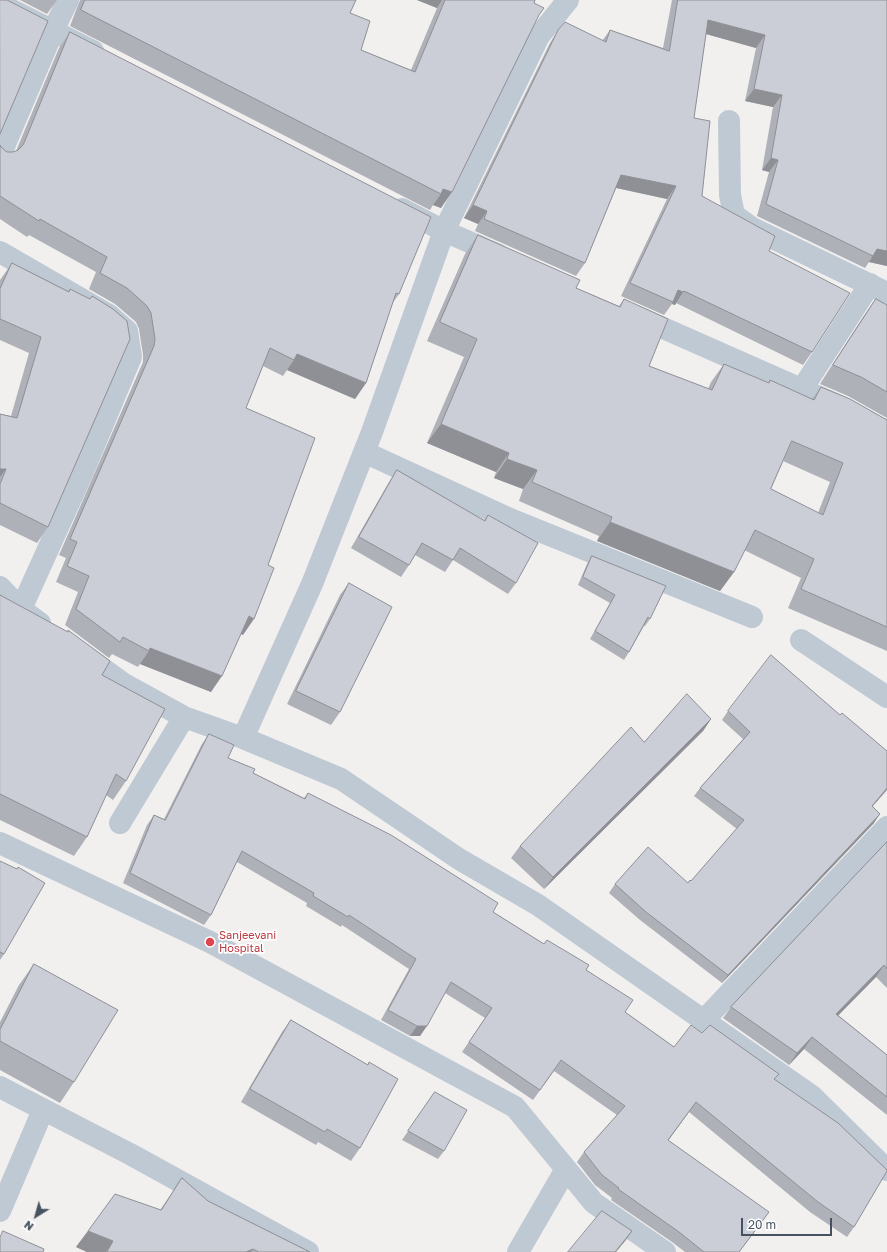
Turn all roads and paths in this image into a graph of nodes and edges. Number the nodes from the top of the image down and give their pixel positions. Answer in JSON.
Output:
{"nodes":[{"id":1,"x":68,"y":0,"type":"edge"},
{"id":2,"x":568,"y":0,"type":"edge"},
{"id":3,"x":0,"y":4,"type":"edge"},
{"id":4,"x":53,"y":31,"type":"junction"},
{"id":5,"x":110,"y":60,"type":"edge"},
{"id":6,"x":729,"y":121,"type":"dead end"},
{"id":7,"x":0,"y":156,"type":"edge"},
{"id":8,"x":387,"y":202,"type":"edge"},
{"id":9,"x":444,"y":231,"type":"junction"},
{"id":10,"x":0,"y":252,"type":"edge"},
{"id":11,"x":515,"y":262,"type":"edge"},
{"id":12,"x":878,"y":288,"type":"edge"},
{"id":13,"x":615,"y":306,"type":"edge"},
{"id":14,"x":802,"y":389,"type":"junction"},
{"id":15,"x":887,"y":432,"type":"edge"},
{"id":16,"x":364,"y":452,"type":"junction"},
{"id":17,"x":0,"y":587,"type":"edge"},
{"id":18,"x":21,"y":610,"type":"junction"},
{"id":19,"x":752,"y":617,"type":"dead end"},
{"id":20,"x":801,"y":640,"type":"dead end"},
{"id":21,"x":887,"y":696,"type":"edge"},
{"id":22,"x":184,"y":717,"type":"junction"},
{"id":23,"x":243,"y":738,"type":"junction"},
{"id":24,"x":120,"y":823,"type":"dead end"},
{"id":25,"x":887,"y":827,"type":"edge"},
{"id":26,"x":0,"y":843,"type":"edge"},
{"id":27,"x":704,"y":1020,"type":"junction"},
{"id":28,"x":0,"y":1087,"type":"edge"},
{"id":29,"x":43,"y":1110,"type":"junction"},
{"id":30,"x":566,"y":1169,"type":"junction"},
{"id":31,"x":887,"y":1170,"type":"edge"},
{"id":32,"x":0,"y":1211,"type":"edge"},
{"id":33,"x":308,"y":1252,"type":"edge"},
{"id":34,"x":518,"y":1252,"type":"edge"},
{"id":35,"x":665,"y":1252,"type":"edge"}],
"edges":[{"from":1,"to":4,"type":"street"},
{"from":2,"to":9,"type":"street"},
{"from":3,"to":4,"type":"street"},
{"from":4,"to":5,"type":"street"},
{"from":4,"to":7,"type":"street"},
{"from":6,"to":12,"type":"street"},
{"from":8,"to":9,"type":"street"},
{"from":9,"to":11,"type":"street"},
{"from":9,"to":16,"type":"street"},
{"from":10,"to":18,"type":"street"},
{"from":12,"to":14,"type":"street"},
{"from":13,"to":14,"type":"street"},
{"from":14,"to":15,"type":"street"},
{"from":16,"to":19,"type":"street"},
{"from":16,"to":23,"type":"street"},
{"from":17,"to":18,"type":"street"},
{"from":18,"to":22,"type":"street"},
{"from":20,"to":21,"type":"street"},
{"from":22,"to":23,"type":"street"},
{"from":22,"to":24,"type":"street"},
{"from":23,"to":27,"type":"street"},
{"from":25,"to":27,"type":"street"},
{"from":26,"to":30,"type":"street"},
{"from":27,"to":31,"type":"street"},
{"from":28,"to":29,"type":"street"},
{"from":29,"to":32,"type":"street"},
{"from":29,"to":33,"type":"street"},
{"from":30,"to":34,"type":"street"},
{"from":30,"to":35,"type":"street"}]}
